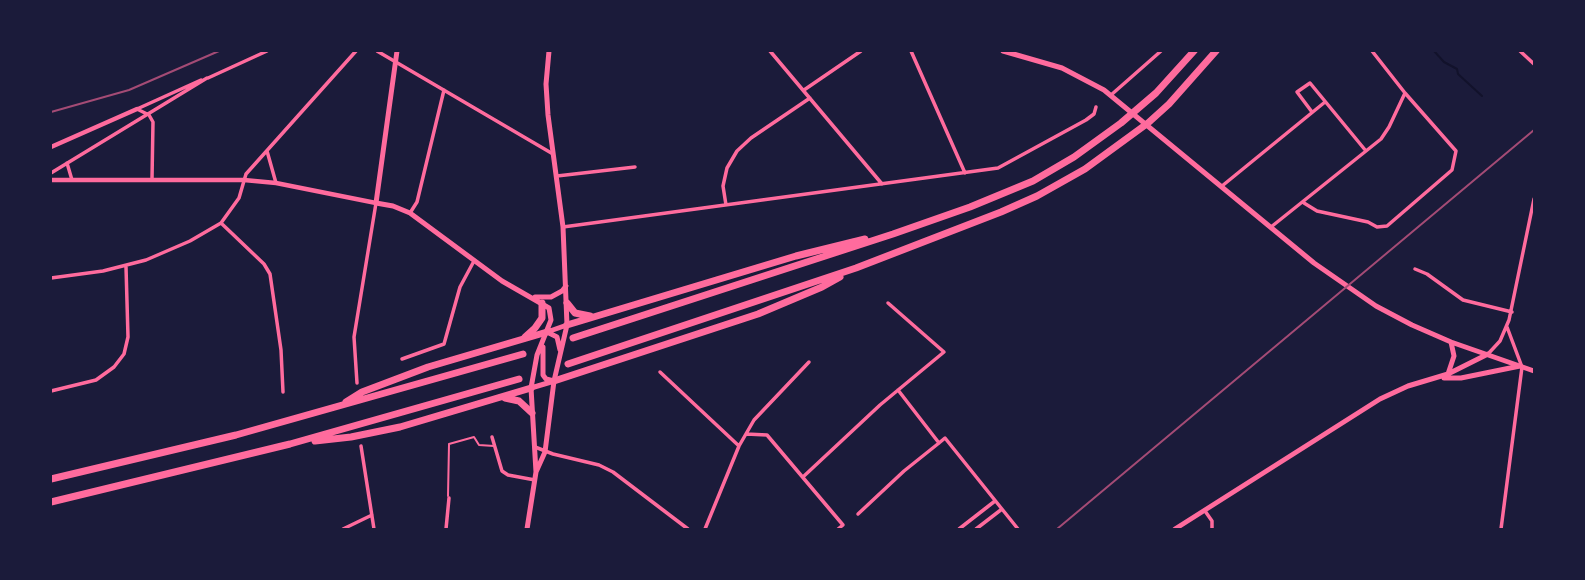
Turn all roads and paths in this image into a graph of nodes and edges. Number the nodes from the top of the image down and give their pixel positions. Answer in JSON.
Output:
{"nodes":[{"id":1,"x":267,"y":51,"type":"edge"},
{"id":2,"x":356,"y":51,"type":"edge"},
{"id":3,"x":377,"y":51,"type":"edge"},
{"id":4,"x":397,"y":51,"type":"edge"},
{"id":5,"x":549,"y":51,"type":"edge"},
{"id":6,"x":770,"y":51,"type":"edge"},
{"id":7,"x":861,"y":51,"type":"edge"},
{"id":8,"x":911,"y":51,"type":"edge"},
{"id":9,"x":1003,"y":51,"type":"edge"},
{"id":10,"x":1161,"y":51,"type":"edge"},
{"id":11,"x":1194,"y":51,"type":"edge"},
{"id":12,"x":1216,"y":51,"type":"edge"},
{"id":13,"x":1372,"y":51,"type":"edge"},
{"id":14,"x":1520,"y":51,"type":"edge"},
{"id":15,"x":396,"y":62,"type":"junction"},
{"id":16,"x":1534,"y":64,"type":"edge"},
{"id":17,"x":207,"y":78,"type":"junction"},
{"id":18,"x":444,"y":90,"type":"junction"},
{"id":19,"x":804,"y":90,"type":"junction"},
{"id":20,"x":1405,"y":93,"type":"junction"},
{"id":21,"x":1114,"y":97,"type":"junction"},
{"id":22,"x":810,"y":98,"type":"junction"},
{"id":23,"x":1325,"y":102,"type":"junction"},
{"id":24,"x":1096,"y":107,"type":"dead end"},
{"id":25,"x":136,"y":109,"type":"junction"},
{"id":26,"x":1312,"y":112,"type":"junction"},
{"id":27,"x":149,"y":115,"type":"junction"},
{"id":28,"x":51,"y":147,"type":"edge"},
{"id":29,"x":267,"y":151,"type":"junction"},
{"id":30,"x":1366,"y":151,"type":"junction"},
{"id":31,"x":553,"y":154,"type":"junction"},
{"id":32,"x":67,"y":163,"type":"junction"},
{"id":33,"x":635,"y":167,"type":"dead end"},
{"id":34,"x":51,"y":173,"type":"edge"},
{"id":35,"x":965,"y":173,"type":"junction"},
{"id":36,"x":556,"y":177,"type":"junction"},
{"id":37,"x":152,"y":179,"type":"junction"},
{"id":38,"x":51,"y":180,"type":"edge"},
{"id":39,"x":72,"y":180,"type":"junction"},
{"id":40,"x":244,"y":180,"type":"junction"},
{"id":41,"x":276,"y":183,"type":"junction"},
{"id":42,"x":882,"y":184,"type":"junction"},
{"id":43,"x":1222,"y":186,"type":"junction"},
{"id":44,"x":1534,"y":199,"type":"edge"},
{"id":45,"x":376,"y":203,"type":"junction"},
{"id":46,"x":1304,"y":203,"type":"junction"},
{"id":47,"x":726,"y":205,"type":"junction"},
{"id":48,"x":410,"y":214,"type":"junction"},
{"id":49,"x":221,"y":223,"type":"junction"},
{"id":50,"x":563,"y":227,"type":"junction"},
{"id":51,"x":1271,"y":228,"type":"junction"},
{"id":52,"x":893,"y":234,"type":"junction"},
{"id":53,"x":474,"y":261,"type":"junction"},
{"id":54,"x":126,"y":267,"type":"junction"},
{"id":55,"x":856,"y":268,"type":"junction"},
{"id":56,"x":1415,"y":269,"type":"dead end"},
{"id":57,"x":51,"y":278,"type":"edge"},
{"id":58,"x":567,"y":284,"type":"junction"},
{"id":59,"x":528,"y":296,"type":"junction"},
{"id":60,"x":542,"y":303,"type":"junction"},
{"id":61,"x":567,"y":303,"type":"junction"},
{"id":62,"x":888,"y":303,"type":"dead end"},
{"id":63,"x":1512,"y":312,"type":"junction"},
{"id":64,"x":604,"y":314,"type":"junction"},
{"id":65,"x":567,"y":325,"type":"junction"},
{"id":66,"x":1507,"y":327,"type":"junction"},
{"id":67,"x":547,"y":332,"type":"junction"},
{"id":68,"x":573,"y":338,"type":"dead end"},
{"id":69,"x":521,"y":340,"type":"junction"},
{"id":70,"x":1451,"y":342,"type":"junction"},
{"id":71,"x":543,"y":344,"type":"junction"},
{"id":72,"x":560,"y":351,"type":"junction"},
{"id":73,"x":523,"y":354,"type":"dead end"},
{"id":74,"x":1488,"y":354,"type":"junction"},
{"id":75,"x":402,"y":359,"type":"dead end"},
{"id":76,"x":808,"y":362,"type":"dead end"},
{"id":77,"x":568,"y":364,"type":"dead end"},
{"id":78,"x":1521,"y":367,"type":"junction"},
{"id":79,"x":1534,"y":371,"type":"edge"},
{"id":80,"x":660,"y":372,"type":"dead end"},
{"id":81,"x":1448,"y":374,"type":"junction"},
{"id":82,"x":519,"y":379,"type":"dead end"},
{"id":83,"x":1436,"y":379,"type":"junction"},
{"id":84,"x":554,"y":381,"type":"junction"},
{"id":85,"x":357,"y":383,"type":"dead end"},
{"id":86,"x":531,"y":388,"type":"junction"},
{"id":87,"x":898,"y":390,"type":"junction"},
{"id":88,"x":51,"y":391,"type":"edge"},
{"id":89,"x":283,"y":392,"type":"dead end"},
{"id":90,"x":498,"y":399,"type":"junction"},
{"id":91,"x":336,"y":408,"type":"junction"},
{"id":92,"x":532,"y":413,"type":"junction"},
{"id":93,"x":746,"y":434,"type":"junction"},
{"id":94,"x":492,"y":437,"type":"dead end"},
{"id":95,"x":939,"y":443,"type":"junction"},
{"id":96,"x":290,"y":444,"type":"junction"},
{"id":97,"x":362,"y":446,"type":"dead end"},
{"id":98,"x":495,"y":446,"type":"junction"},
{"id":99,"x":740,"y":446,"type":"junction"},
{"id":100,"x":535,"y":447,"type":"junction"},
{"id":101,"x":545,"y":452,"type":"junction"},
{"id":102,"x":535,"y":476,"type":"junction"},
{"id":103,"x":804,"y":476,"type":"junction"},
{"id":104,"x":51,"y":479,"type":"edge"},
{"id":105,"x":449,"y":498,"type":"joint"},
{"id":106,"x":995,"y":500,"type":"junction"},
{"id":107,"x":51,"y":502,"type":"edge"},
{"id":108,"x":1002,"y":509,"type":"junction"},
{"id":109,"x":1205,"y":511,"type":"junction"},
{"id":110,"x":858,"y":514,"type":"dead end"},
{"id":111,"x":372,"y":515,"type":"junction"},
{"id":112,"x":343,"y":529,"type":"edge"},
{"id":113,"x":374,"y":529,"type":"edge"},
{"id":114,"x":446,"y":529,"type":"edge"},
{"id":115,"x":527,"y":529,"type":"edge"},
{"id":116,"x":688,"y":529,"type":"edge"},
{"id":117,"x":705,"y":529,"type":"edge"},
{"id":118,"x":838,"y":529,"type":"edge"},
{"id":119,"x":959,"y":529,"type":"edge"},
{"id":120,"x":976,"y":529,"type":"edge"},
{"id":121,"x":1018,"y":529,"type":"edge"},
{"id":122,"x":1175,"y":529,"type":"edge"},
{"id":123,"x":1212,"y":529,"type":"edge"},
{"id":124,"x":1501,"y":529,"type":"edge"}],
"edges":[{"from":1,"to":17,"type":"street"},
{"from":2,"to":29,"type":"street"},
{"from":3,"to":15,"type":"street"},
{"from":4,"to":15,"type":"main road"},
{"from":5,"to":31,"type":"main road"},
{"from":6,"to":19,"type":"street"},
{"from":7,"to":19,"type":"street"},
{"from":8,"to":35,"type":"street"},
{"from":9,"to":21,"type":"main road"},
{"from":10,"to":21,"type":"street"},
{"from":11,"to":52,"type":"highway"},
{"from":12,"to":55,"type":"highway"},
{"from":13,"to":20,"type":"street"},
{"from":14,"to":16,"type":"street"},
{"from":15,"to":18,"type":"street"},
{"from":15,"to":45,"type":"main road"},
{"from":17,"to":25,"type":"street"},
{"from":17,"to":27,"type":"street"},
{"from":18,"to":31,"type":"street"},
{"from":18,"to":48,"type":"street"},
{"from":19,"to":22,"type":"street"},
{"from":20,"to":30,"type":"street"},
{"from":20,"to":46,"type":"street"},
{"from":21,"to":43,"type":"main road"},
{"from":22,"to":42,"type":"street"},
{"from":22,"to":47,"type":"street"},
{"from":23,"to":26,"type":"street"},
{"from":23,"to":26,"type":"street"},
{"from":23,"to":30,"type":"street"},
{"from":24,"to":35,"type":"street"},
{"from":25,"to":27,"type":"street"},
{"from":25,"to":28,"type":"street"},
{"from":26,"to":43,"type":"street"},
{"from":27,"to":32,"type":"street"},
{"from":27,"to":37,"type":"street"},
{"from":29,"to":40,"type":"street"},
{"from":29,"to":41,"type":"street"},
{"from":30,"to":46,"type":"street"},
{"from":31,"to":36,"type":"main road"},
{"from":32,"to":34,"type":"street"},
{"from":32,"to":39,"type":"street"},
{"from":33,"to":36,"type":"street"},
{"from":35,"to":42,"type":"street"},
{"from":36,"to":50,"type":"main road"},
{"from":37,"to":39,"type":"street"},
{"from":37,"to":40,"type":"street"},
{"from":38,"to":39,"type":"street"},
{"from":40,"to":41,"type":"street"},
{"from":40,"to":49,"type":"street"},
{"from":41,"to":45,"type":"street"},
{"from":42,"to":47,"type":"street"},
{"from":43,"to":51,"type":"main road"},
{"from":44,"to":63,"type":"street"},
{"from":45,"to":48,"type":"main road"},
{"from":45,"to":85,"type":"street"},
{"from":46,"to":51,"type":"street"},
{"from":47,"to":50,"type":"street"},
{"from":48,"to":53,"type":"main road"},
{"from":49,"to":54,"type":"street"},
{"from":49,"to":89,"type":"street"},
{"from":50,"to":58,"type":"main road"},
{"from":51,"to":70,"type":"main road"},
{"from":52,"to":64,"type":"highway"},
{"from":52,"to":68,"type":"highway"},
{"from":53,"to":59,"type":"main road"},
{"from":53,"to":75,"type":"street"},
{"from":54,"to":57,"type":"street"},
{"from":54,"to":88,"type":"street"},
{"from":55,"to":77,"type":"highway"},
{"from":55,"to":84,"type":"highway"},
{"from":56,"to":63,"type":"street"},
{"from":58,"to":59,"type":"main road"},
{"from":58,"to":61,"type":"main road"},
{"from":59,"to":60,"type":"main road"},
{"from":60,"to":67,"type":"main road"},
{"from":60,"to":69,"type":"highway"},
{"from":61,"to":64,"type":"highway"},
{"from":61,"to":65,"type":"main road"},
{"from":62,"to":87,"type":"street"},
{"from":63,"to":66,"type":"street"},
{"from":64,"to":65,"type":"highway"},
{"from":65,"to":67,"type":"main road"},
{"from":65,"to":72,"type":"main road"},
{"from":66,"to":74,"type":"street"},
{"from":66,"to":78,"type":"street"},
{"from":67,"to":69,"type":"highway"},
{"from":67,"to":71,"type":"main road"},
{"from":67,"to":72,"type":"main road"},
{"from":69,"to":91,"type":"highway"},
{"from":70,"to":74,"type":"main road"},
{"from":70,"to":81,"type":"main road"},
{"from":71,"to":84,"type":"main road"},
{"from":71,"to":86,"type":"main road"},
{"from":72,"to":84,"type":"main road"},
{"from":73,"to":91,"type":"highway"},
{"from":74,"to":78,"type":"main road"},
{"from":74,"to":81,"type":"main road"},
{"from":76,"to":93,"type":"street"},
{"from":78,"to":79,"type":"main road"},
{"from":78,"to":83,"type":"main road"},
{"from":78,"to":124,"type":"street"},
{"from":80,"to":99,"type":"street"},
{"from":81,"to":83,"type":"main road"},
{"from":82,"to":96,"type":"highway"},
{"from":83,"to":109,"type":"main road"},
{"from":84,"to":86,"type":"main road"},
{"from":84,"to":101,"type":"main road"},
{"from":86,"to":90,"type":"highway"},
{"from":86,"to":92,"type":"main road"},
{"from":87,"to":95,"type":"street"},
{"from":87,"to":103,"type":"street"},
{"from":90,"to":92,"type":"highway"},
{"from":90,"to":96,"type":"highway"},
{"from":91,"to":104,"type":"highway"},
{"from":92,"to":100,"type":"main road"},
{"from":93,"to":99,"type":"street"},
{"from":93,"to":103,"type":"street"},
{"from":94,"to":98,"type":"street"},
{"from":95,"to":106,"type":"street"},
{"from":95,"to":110,"type":"street"},
{"from":96,"to":107,"type":"highway"},
{"from":97,"to":111,"type":"street"},
{"from":98,"to":102,"type":"street"},
{"from":98,"to":105,"type":"lane"},
{"from":99,"to":117,"type":"street"},
{"from":100,"to":101,"type":"street"},
{"from":100,"to":102,"type":"main road"},
{"from":101,"to":102,"type":"main road"},
{"from":101,"to":116,"type":"street"},
{"from":102,"to":115,"type":"main road"},
{"from":103,"to":118,"type":"street"},
{"from":105,"to":114,"type":"street"},
{"from":106,"to":108,"type":"street"},
{"from":106,"to":119,"type":"street"},
{"from":108,"to":120,"type":"street"},
{"from":108,"to":121,"type":"street"},
{"from":109,"to":122,"type":"main road"},
{"from":109,"to":123,"type":"street"},
{"from":111,"to":112,"type":"street"},
{"from":111,"to":113,"type":"street"}]}
